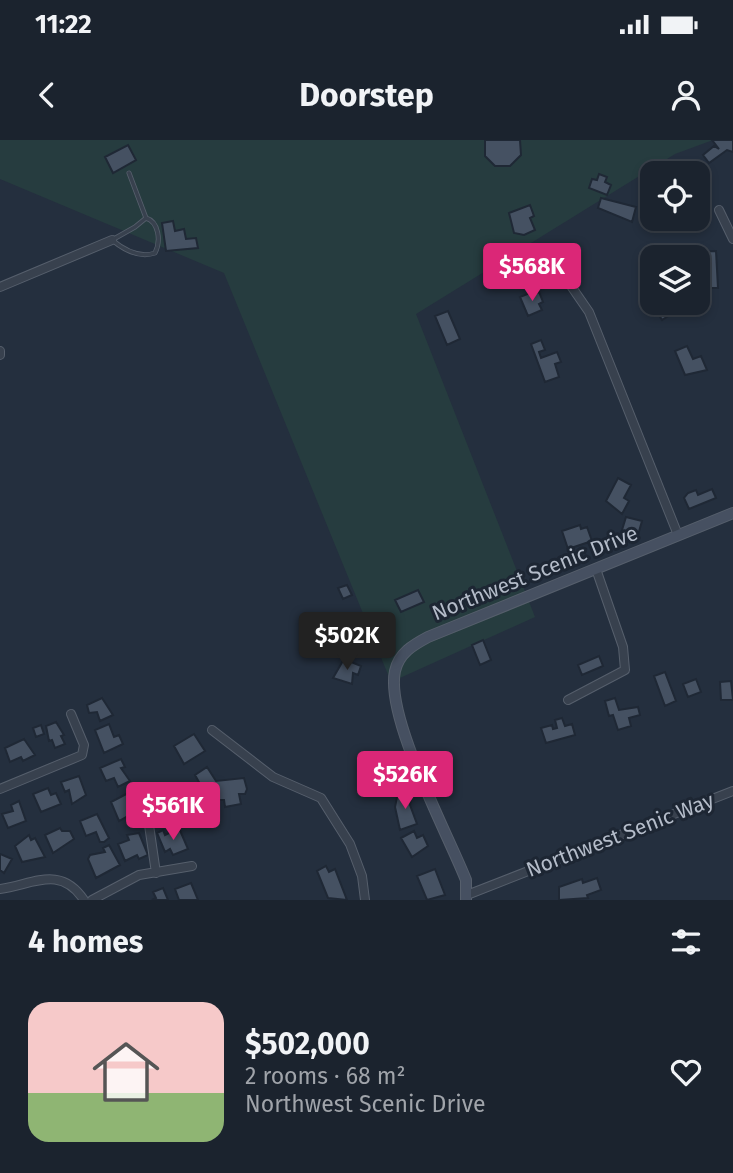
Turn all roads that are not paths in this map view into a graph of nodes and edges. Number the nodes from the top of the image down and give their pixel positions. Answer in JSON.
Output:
{"nodes":[{"id":1,"x":129,"y":173,"type":"dead end"},
{"id":2,"x":719,"y":210,"type":"dead end"},
{"id":3,"x":146,"y":218,"type":"junction"},
{"id":4,"x":733,"y":239,"type":"edge"},
{"id":5,"x":112,"y":240,"type":"junction"},
{"id":6,"x":569,"y":283,"type":"dead end"},
{"id":7,"x":0,"y":287,"type":"edge"},
{"id":8,"x":733,"y":513,"type":"edge"},
{"id":9,"x":678,"y":535,"type":"junction"},
{"id":10,"x":596,"y":569,"type":"junction"},
{"id":11,"x":568,"y":700,"type":"dead end"},
{"id":12,"x":71,"y":714,"type":"dead end"},
{"id":13,"x":212,"y":730,"type":"dead end"},
{"id":14,"x":0,"y":789,"type":"edge"},
{"id":15,"x":733,"y":791,"type":"edge"},
{"id":16,"x":149,"y":825,"type":"dead end"},
{"id":17,"x":192,"y":866,"type":"dead end"},
{"id":18,"x":156,"y":873,"type":"junction"},
{"id":19,"x":0,"y":889,"type":"edge"},
{"id":20,"x":466,"y":897,"type":"edge"},
{"id":21,"x":84,"y":900,"type":"edge"},
{"id":22,"x":92,"y":900,"type":"edge"},
{"id":23,"x":365,"y":900,"type":"edge"}],
"edges":[{"from":1,"to":3,"type":"lane"},
{"from":2,"to":4,"type":"street"},
{"from":3,"to":5,"type":"lane"},
{"from":3,"to":5,"type":"lane"},
{"from":5,"to":7,"type":"street"},
{"from":6,"to":9,"type":"street"},
{"from":8,"to":9,"type":"street","name":"Northwest Scenic Drive"},
{"from":9,"to":10,"type":"street","name":"Northwest Scenic Drive"},
{"from":10,"to":11,"type":"street"},
{"from":10,"to":20,"type":"street","name":"Northwest Scenic Drive"},
{"from":12,"to":14,"type":"street"},
{"from":13,"to":23,"type":"street"},
{"from":15,"to":20,"type":"street","name":"Northwest Senic Way"},
{"from":16,"to":18,"type":"street"},
{"from":17,"to":18,"type":"street"},
{"from":18,"to":22,"type":"street"},
{"from":19,"to":21,"type":"street"}]}
